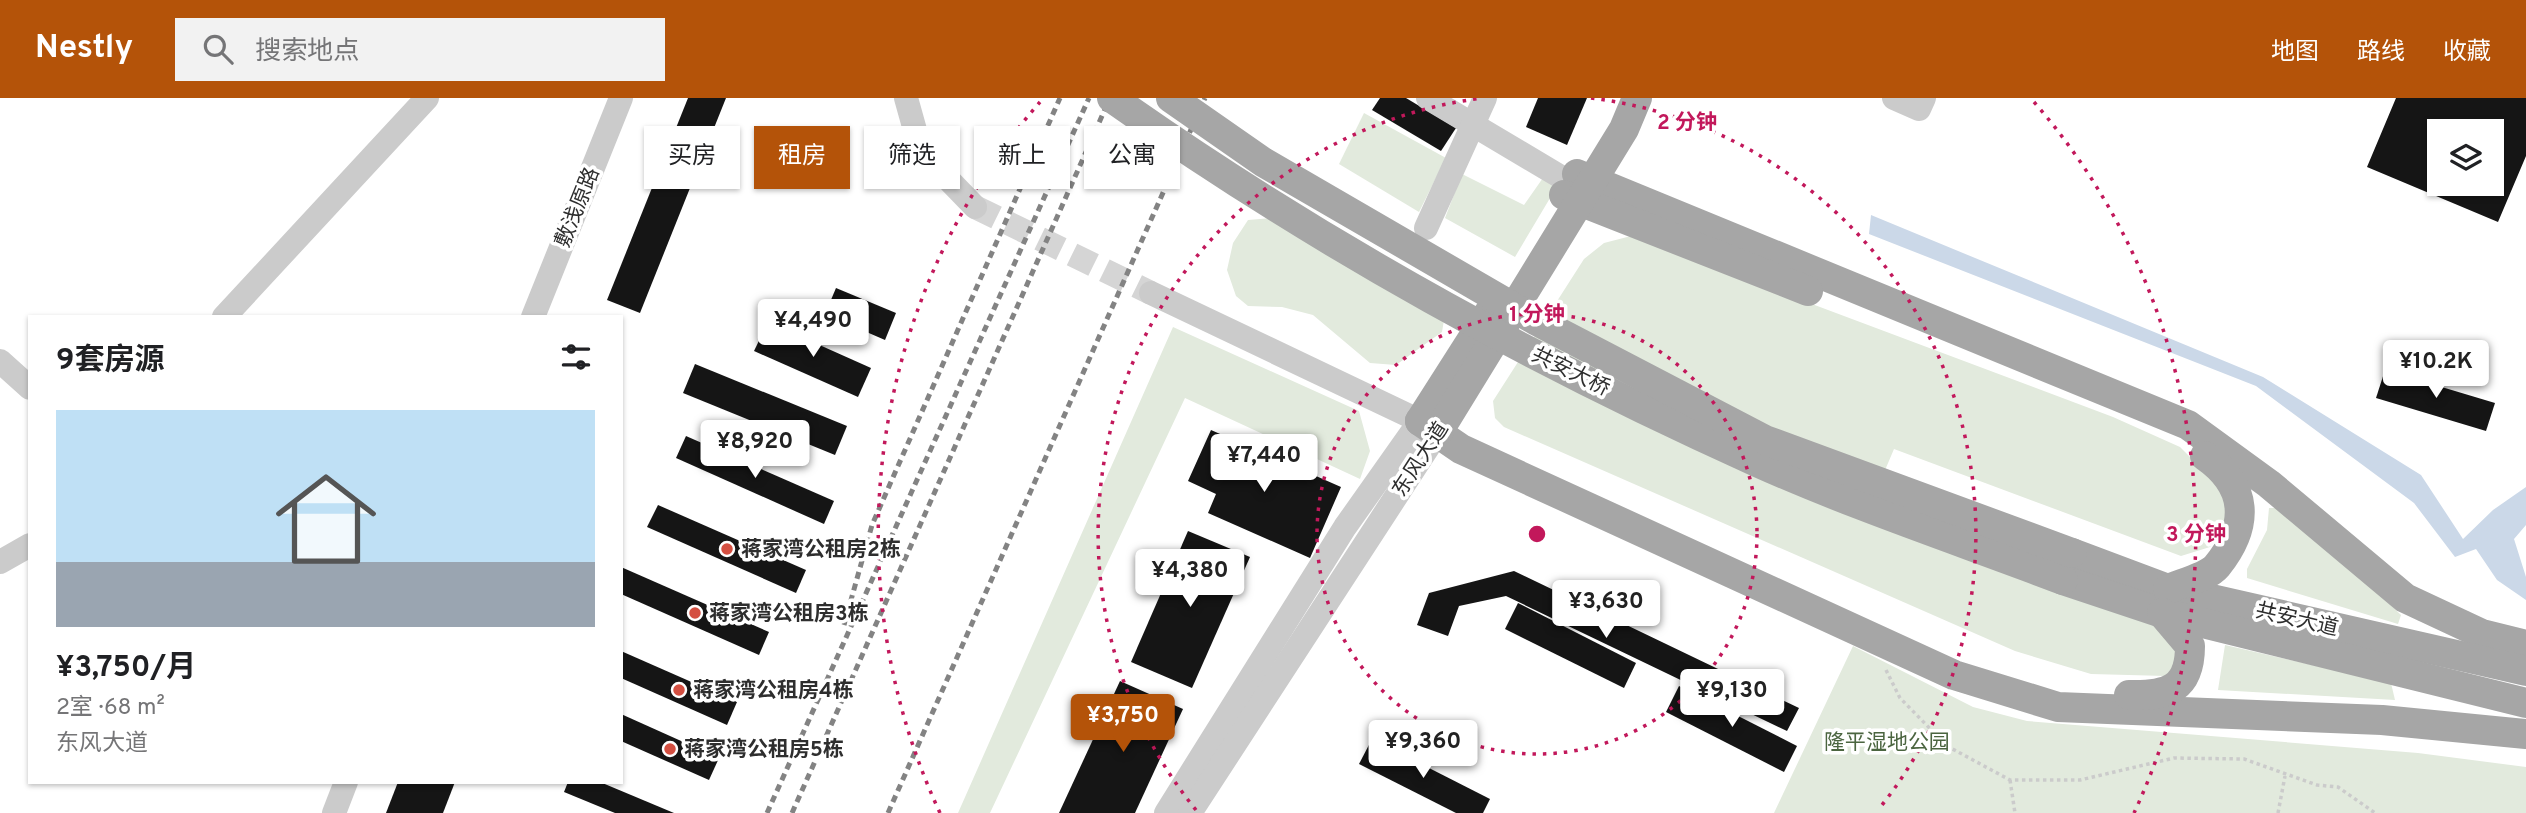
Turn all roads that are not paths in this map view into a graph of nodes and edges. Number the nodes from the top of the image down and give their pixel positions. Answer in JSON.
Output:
{"nodes":[{"id":1,"x":427,"y":98,"type":"edge"},
{"id":2,"x":621,"y":98,"type":"edge"},
{"id":3,"x":905,"y":98,"type":"edge"},
{"id":4,"x":1112,"y":98,"type":"edge"},
{"id":5,"x":1171,"y":98,"type":"edge"},
{"id":6,"x":1428,"y":98,"type":"edge"},
{"id":7,"x":1485,"y":98,"type":"edge"},
{"id":8,"x":1619,"y":98,"type":"edge"},
{"id":9,"x":1637,"y":98,"type":"edge"},
{"id":10,"x":1894,"y":98,"type":"edge"},
{"id":11,"x":1923,"y":98,"type":"edge"},
{"id":12,"x":1473,"y":125,"type":"junction"},
{"id":13,"x":1577,"y":187,"type":"junction"},
{"id":14,"x":975,"y":207,"type":"tunnel mouth"},
{"id":15,"x":1426,"y":228,"type":"dead end"},
{"id":16,"x":1151,"y":293,"type":"tunnel mouth"},
{"id":17,"x":226,"y":315,"type":"edge"},
{"id":18,"x":534,"y":315,"type":"edge"},
{"id":19,"x":0,"y":361,"type":"edge"},
{"id":20,"x":28,"y":386,"type":"edge"},
{"id":21,"x":1433,"y":426,"type":"junction"},
{"id":22,"x":28,"y":546,"type":"edge"},
{"id":23,"x":0,"y":562,"type":"edge"},
{"id":24,"x":2067,"y":567,"type":"junction"},
{"id":25,"x":2165,"y":601,"type":"junction"},
{"id":26,"x":2526,"y":645,"type":"edge"},
{"id":27,"x":2526,"y":671,"type":"edge"},
{"id":28,"x":2526,"y":704,"type":"edge"},
{"id":29,"x":2526,"y":734,"type":"edge"},
{"id":30,"x":345,"y":784,"type":"edge"},
{"id":31,"x":334,"y":813,"type":"edge"},
{"id":32,"x":1166,"y":813,"type":"edge"},
{"id":33,"x":1190,"y":813,"type":"edge"}],
"edges":[{"from":1,"to":17,"type":"street"},
{"from":2,"to":18,"type":"street","name":"敷浅原路"},
{"from":3,"to":14,"type":"street"},
{"from":4,"to":24,"type":"main road","name":"共安大桥","bridge":true},
{"from":5,"to":24,"type":"main road","name":"共安大桥","bridge":true},
{"from":6,"to":12,"type":"street"},
{"from":7,"to":12,"type":"street"},
{"from":8,"to":13,"type":"main road"},
{"from":9,"to":13,"type":"main road"},
{"from":10,"to":11,"type":"street"},
{"from":12,"to":13,"type":"street"},
{"from":12,"to":15,"type":"street"},
{"from":13,"to":21,"type":"main road"},
{"from":13,"to":25,"type":"main road"},
{"from":13,"to":26,"type":"main road"},
{"from":16,"to":21,"type":"street"},
{"from":19,"to":20,"type":"street"},
{"from":21,"to":25,"type":"main road"},
{"from":21,"to":29,"type":"main road"},
{"from":21,"to":32,"type":"street","name":"东风大道"},
{"from":21,"to":33,"type":"street","name":"东风大道"},
{"from":22,"to":23,"type":"street"},
{"from":24,"to":25,"type":"main road"},
{"from":25,"to":27,"type":"main road","name":"共安大道"},
{"from":25,"to":28,"type":"main road"},
{"from":30,"to":31,"type":"street"}]}
